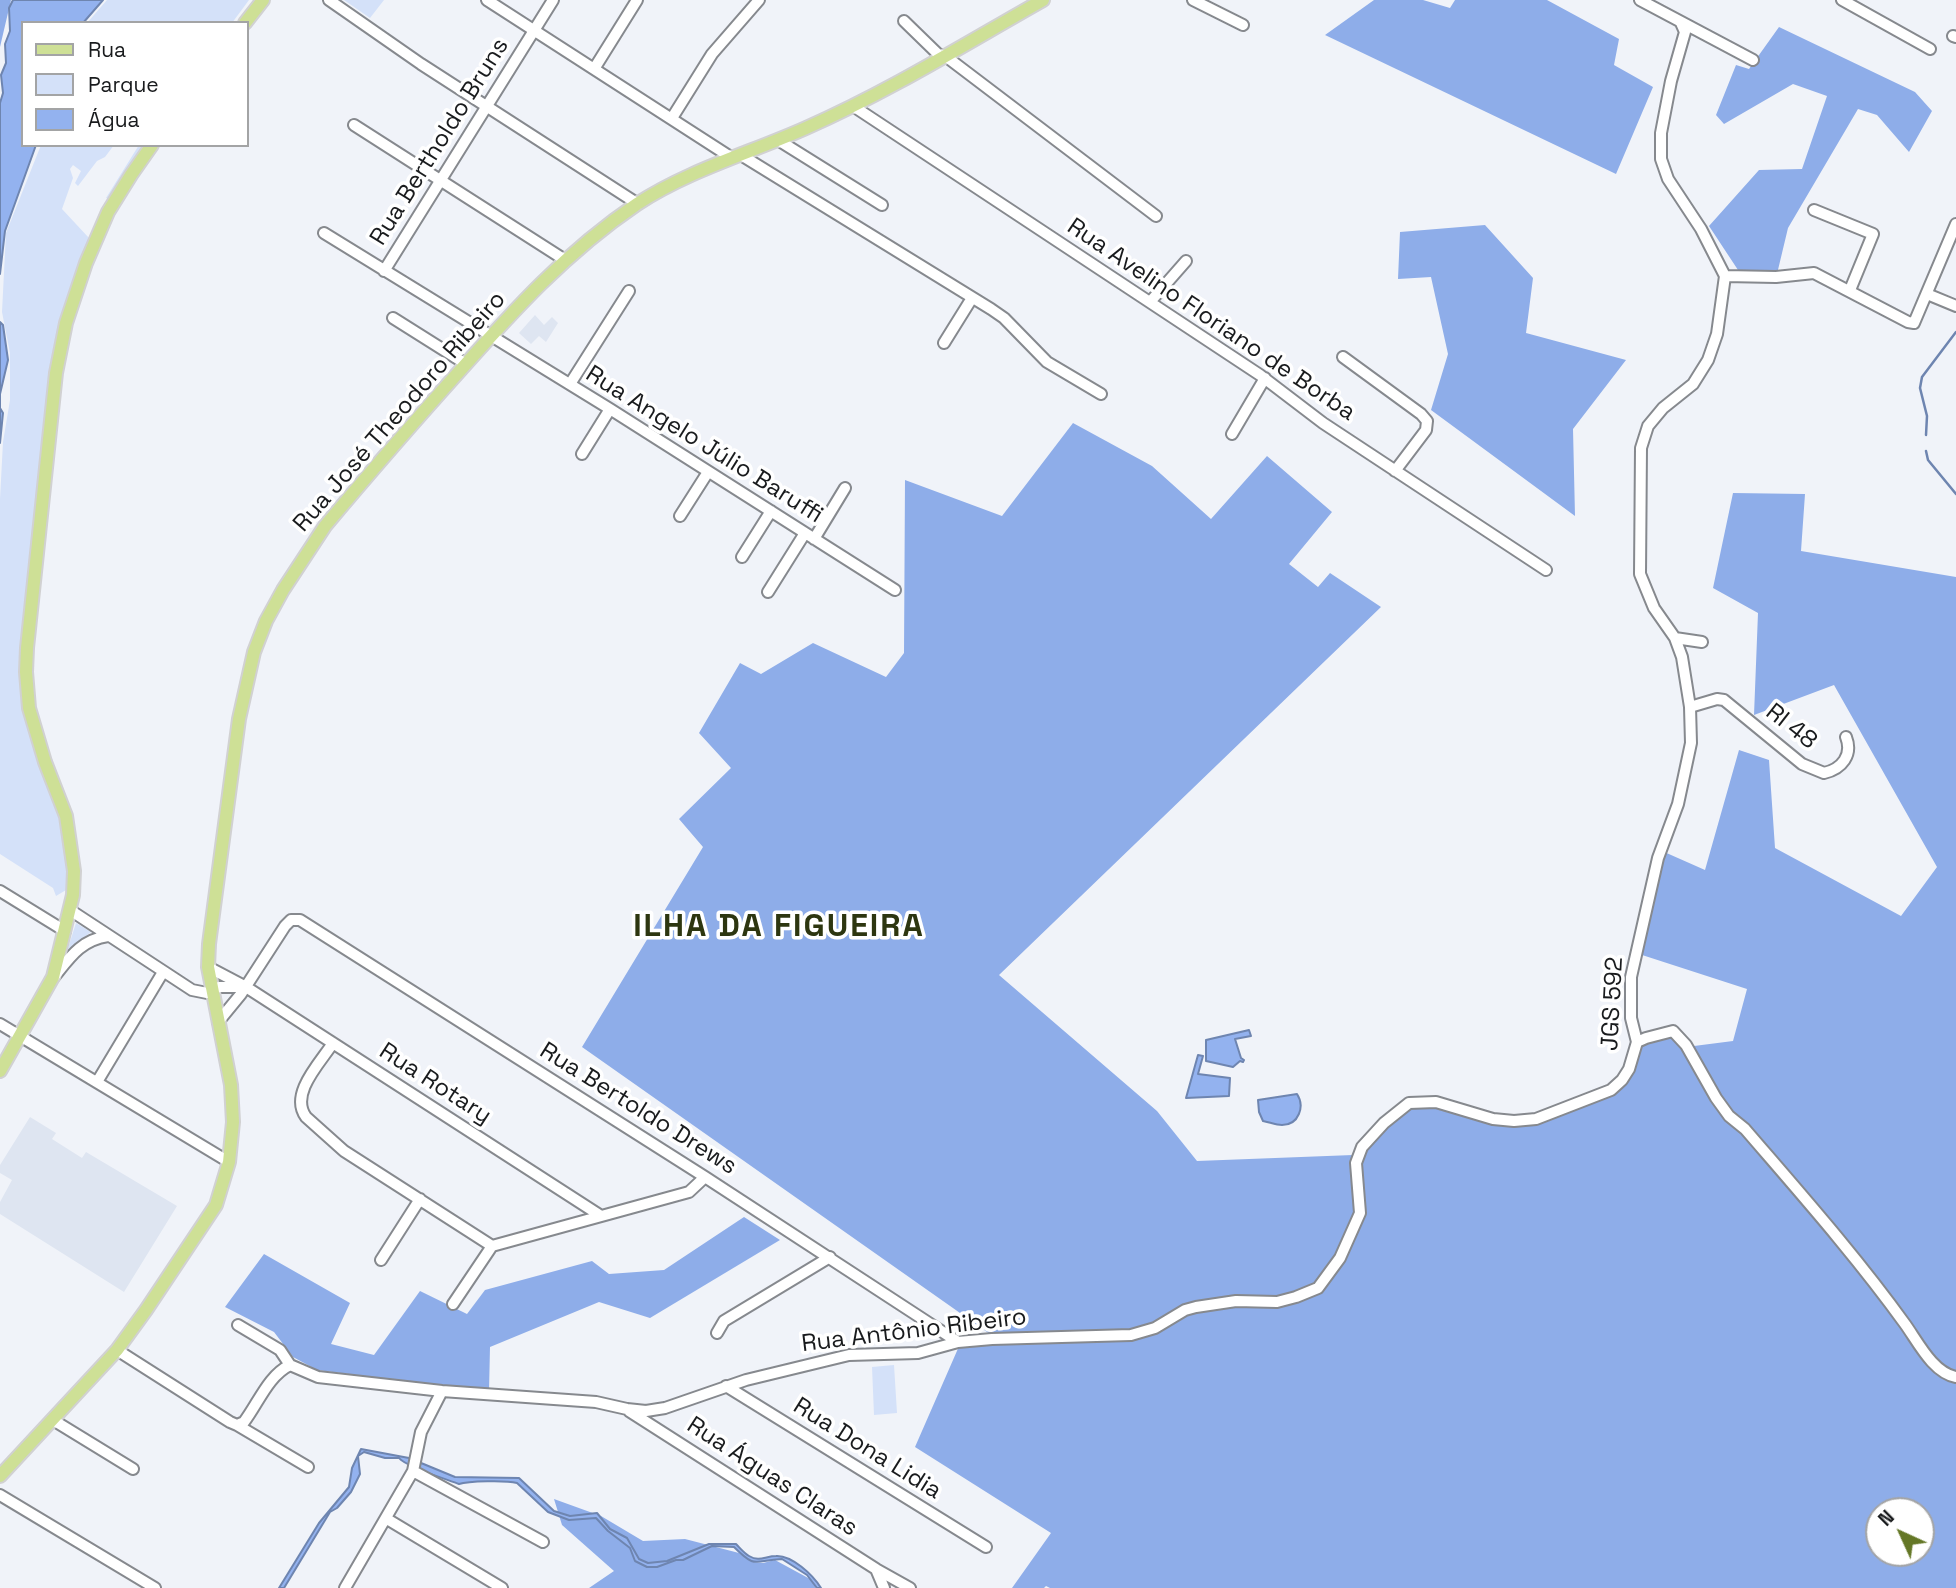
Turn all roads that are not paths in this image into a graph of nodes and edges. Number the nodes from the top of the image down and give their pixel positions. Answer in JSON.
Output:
{"nodes":[{"id":1,"x":263,"y":0,"type":"edge"},
{"id":2,"x":329,"y":0,"type":"edge"},
{"id":3,"x":487,"y":0,"type":"edge"},
{"id":4,"x":553,"y":0,"type":"edge"},
{"id":5,"x":637,"y":0,"type":"edge"},
{"id":6,"x":760,"y":0,"type":"edge"},
{"id":7,"x":1043,"y":0,"type":"edge"},
{"id":8,"x":1193,"y":0,"type":"edge"},
{"id":9,"x":1640,"y":0,"type":"edge"},
{"id":10,"x":1842,"y":0,"type":"edge"},
{"id":11,"x":247,"y":21,"type":"edge"},
{"id":12,"x":904,"y":21,"type":"dead end"},
{"id":13,"x":1681,"y":23,"type":"junction"},
{"id":14,"x":1243,"y":25,"type":"dead end"},
{"id":15,"x":534,"y":30,"type":"junction"},
{"id":16,"x":1930,"y":49,"type":"dead end"},
{"id":17,"x":943,"y":56,"type":"junction"},
{"id":18,"x":1753,"y":60,"type":"dead end"},
{"id":19,"x":594,"y":69,"type":"junction"},
{"id":20,"x":487,"y":106,"type":"junction"},
{"id":21,"x":853,"y":106,"type":"junction"},
{"id":22,"x":672,"y":118,"type":"junction"},
{"id":23,"x":354,"y":125,"type":"dead end"},
{"id":24,"x":778,"y":141,"type":"junction"},
{"id":25,"x":151,"y":147,"type":"edge"},
{"id":26,"x":736,"y":157,"type":"junction"},
{"id":27,"x":441,"y":181,"type":"junction"},
{"id":28,"x":638,"y":204,"type":"junction"},
{"id":29,"x":882,"y":205,"type":"dead end"},
{"id":30,"x":1814,"y":210,"type":"dead end"},
{"id":31,"x":1156,"y":216,"type":"dead end"},
{"id":32,"x":1956,"y":224,"type":"edge"},
{"id":33,"x":324,"y":233,"type":"dead end"},
{"id":34,"x":565,"y":260,"type":"junction"},
{"id":35,"x":1186,"y":261,"type":"dead end"},
{"id":36,"x":384,"y":271,"type":"junction"},
{"id":37,"x":1726,"y":276,"type":"junction"},
{"id":38,"x":1850,"y":290,"type":"junction"},
{"id":39,"x":629,"y":291,"type":"dead end"},
{"id":40,"x":1927,"y":294,"type":"junction"},
{"id":41,"x":972,"y":298,"type":"junction"},
{"id":42,"x":1150,"y":302,"type":"junction"},
{"id":43,"x":1956,"y":306,"type":"edge"},
{"id":44,"x":393,"y":318,"type":"dead end"},
{"id":45,"x":491,"y":337,"type":"junction"},
{"id":46,"x":944,"y":343,"type":"dead end"},
{"id":47,"x":1343,"y":357,"type":"dead end"},
{"id":48,"x":466,"y":364,"type":"junction"},
{"id":49,"x":1265,"y":378,"type":"junction"},
{"id":50,"x":570,"y":384,"type":"junction"},
{"id":51,"x":1101,"y":394,"type":"dead end"},
{"id":52,"x":610,"y":410,"type":"junction"},
{"id":53,"x":1232,"y":434,"type":"dead end"},
{"id":54,"x":582,"y":454,"type":"dead end"},
{"id":55,"x":708,"y":471,"type":"junction"},
{"id":56,"x":1395,"y":471,"type":"junction"},
{"id":57,"x":845,"y":488,"type":"dead end"},
{"id":58,"x":771,"y":511,"type":"junction"},
{"id":59,"x":680,"y":516,"type":"dead end"},
{"id":60,"x":810,"y":536,"type":"junction"},
{"id":61,"x":742,"y":557,"type":"dead end"},
{"id":62,"x":1546,"y":570,"type":"dead end"},
{"id":63,"x":895,"y":590,"type":"dead end"},
{"id":64,"x":768,"y":592,"type":"dead end"},
{"id":65,"x":1675,"y":638,"type":"junction"},
{"id":66,"x":1702,"y":642,"type":"dead end"},
{"id":67,"x":1690,"y":707,"type":"junction"},
{"id":68,"x":1846,"y":737,"type":"dead end"},
{"id":69,"x":0,"y":891,"type":"edge"},
{"id":70,"x":70,"y":910,"type":"junction"},
{"id":71,"x":65,"y":931,"type":"junction"},
{"id":72,"x":108,"y":936,"type":"junction"},
{"id":73,"x":208,"y":967,"type":"junction"},
{"id":74,"x":163,"y":972,"type":"junction"},
{"id":75,"x":53,"y":977,"type":"junction"},
{"id":76,"x":246,"y":987,"type":"junction"},
{"id":77,"x":212,"y":992,"type":"junction"},
{"id":78,"x":218,"y":1022,"type":"junction"},
{"id":79,"x":0,"y":1024,"type":"edge"},
{"id":80,"x":19,"y":1035,"type":"junction"},
{"id":81,"x":1637,"y":1042,"type":"junction"},
{"id":82,"x":333,"y":1043,"type":"junction"},
{"id":83,"x":0,"y":1070,"type":"edge"},
{"id":84,"x":97,"y":1083,"type":"junction"},
{"id":85,"x":229,"y":1161,"type":"junction"},
{"id":86,"x":1356,"y":1175,"type":"joint"},
{"id":87,"x":705,"y":1177,"type":"junction"},
{"id":88,"x":420,"y":1199,"type":"junction"},
{"id":89,"x":601,"y":1216,"type":"junction"},
{"id":90,"x":492,"y":1246,"type":"junction"},
{"id":91,"x":830,"y":1257,"type":"junction"},
{"id":92,"x":381,"y":1260,"type":"dead end"},
{"id":93,"x":453,"y":1304,"type":"dead end"},
{"id":94,"x":238,"y":1325,"type":"dead end"},
{"id":95,"x":717,"y":1333,"type":"dead end"},
{"id":96,"x":958,"y":1342,"type":"junction"},
{"id":97,"x":117,"y":1350,"type":"junction"},
{"id":98,"x":290,"y":1365,"type":"junction"},
{"id":99,"x":1956,"y":1377,"type":"edge"},
{"id":100,"x":726,"y":1386,"type":"junction"},
{"id":101,"x":442,"y":1391,"type":"junction"},
{"id":102,"x":665,"y":1408,"type":"junction"},
{"id":103,"x":627,"y":1409,"type":"junction"},
{"id":104,"x":52,"y":1420,"type":"junction"},
{"id":105,"x":237,"y":1425,"type":"junction"},
{"id":106,"x":659,"y":1430,"type":"junction"},
{"id":107,"x":308,"y":1467,"type":"dead end"},
{"id":108,"x":133,"y":1469,"type":"dead end"},
{"id":109,"x":414,"y":1471,"type":"junction"},
{"id":110,"x":0,"y":1476,"type":"edge"},
{"id":111,"x":0,"y":1495,"type":"edge"},
{"id":112,"x":387,"y":1519,"type":"junction"},
{"id":113,"x":543,"y":1542,"type":"dead end"},
{"id":114,"x":986,"y":1547,"type":"dead end"},
{"id":115,"x":876,"y":1569,"type":"junction"},
{"id":116,"x":155,"y":1588,"type":"edge"},
{"id":117,"x":345,"y":1588,"type":"edge"},
{"id":118,"x":502,"y":1588,"type":"edge"},
{"id":119,"x":884,"y":1588,"type":"edge"},
{"id":120,"x":910,"y":1588,"type":"edge"}],
"edges":[{"from":1,"to":11,"type":"main road"},
{"from":2,"to":20,"type":"street"},
{"from":3,"to":15,"type":"street"},
{"from":4,"to":15,"type":"street","name":"Rua Bertholdo Bruns"},
{"from":5,"to":19,"type":"street"},
{"from":6,"to":22,"type":"street"},
{"from":7,"to":17,"type":"main road","name":"Rua José Theodoro Ribeiro"},
{"from":8,"to":14,"type":"street"},
{"from":9,"to":13,"type":"street"},
{"from":10,"to":16,"type":"street"},
{"from":12,"to":17,"type":"street"},
{"from":13,"to":18,"type":"street"},
{"from":13,"to":37,"type":"street"},
{"from":15,"to":19,"type":"street"},
{"from":15,"to":20,"type":"street","name":"Rua Bertholdo Bruns"},
{"from":17,"to":21,"type":"main road","name":"Rua José Theodoro Ribeiro"},
{"from":17,"to":31,"type":"street"},
{"from":19,"to":22,"type":"street"},
{"from":20,"to":27,"type":"street","name":"Rua Bertholdo Bruns"},
{"from":20,"to":28,"type":"street"},
{"from":21,"to":24,"type":"main road","name":"Rua José Theodoro Ribeiro"},
{"from":21,"to":42,"type":"street","name":"Rua Avelino Floriano de Borba"},
{"from":22,"to":26,"type":"street"},
{"from":23,"to":27,"type":"street"},
{"from":24,"to":26,"type":"main road","name":"Rua José Theodoro Ribeiro"},
{"from":24,"to":29,"type":"street"},
{"from":25,"to":70,"type":"main road"},
{"from":26,"to":28,"type":"main road","name":"Rua José Theodoro Ribeiro"},
{"from":26,"to":41,"type":"street"},
{"from":27,"to":34,"type":"street"},
{"from":27,"to":36,"type":"street","name":"Rua Bertholdo Bruns"},
{"from":28,"to":34,"type":"main road","name":"Rua José Theodoro Ribeiro"},
{"from":30,"to":38,"type":"street"},
{"from":32,"to":40,"type":"street"},
{"from":33,"to":36,"type":"street","name":"Rua Angelo Júlio Baruffi"},
{"from":34,"to":45,"type":"main road","name":"Rua José Theodoro Ribeiro"},
{"from":35,"to":42,"type":"street"},
{"from":36,"to":45,"type":"street","name":"Rua Angelo Júlio Baruffi"},
{"from":37,"to":38,"type":"street"},
{"from":37,"to":65,"type":"street","name":"JGS 592"},
{"from":38,"to":40,"type":"street"},
{"from":39,"to":50,"type":"street"},
{"from":40,"to":43,"type":"street"},
{"from":41,"to":46,"type":"street"},
{"from":41,"to":51,"type":"street"},
{"from":42,"to":49,"type":"street","name":"Rua Avelino Floriano de Borba"},
{"from":44,"to":48,"type":"street"},
{"from":45,"to":48,"type":"main road","name":"Rua José Theodoro Ribeiro"},
{"from":45,"to":50,"type":"street","name":"Rua Angelo Júlio Baruffi"},
{"from":47,"to":56,"type":"street"},
{"from":48,"to":73,"type":"main road","name":"Rua José Theodoro Ribeiro"},
{"from":49,"to":53,"type":"street"},
{"from":49,"to":56,"type":"street","name":"Rua Avelino Floriano de Borba"},
{"from":50,"to":52,"type":"street","name":"Rua Angelo Júlio Baruffi"},
{"from":52,"to":54,"type":"street"},
{"from":52,"to":55,"type":"street","name":"Rua Angelo Júlio Baruffi"},
{"from":55,"to":58,"type":"street","name":"Rua Angelo Júlio Baruffi"},
{"from":55,"to":59,"type":"street"},
{"from":56,"to":62,"type":"street","name":"Rua Avelino Floriano de Borba"},
{"from":57,"to":60,"type":"street"},
{"from":58,"to":60,"type":"street","name":"Rua Angelo Júlio Baruffi"},
{"from":58,"to":61,"type":"street"},
{"from":60,"to":63,"type":"street","name":"Rua Angelo Júlio Baruffi"},
{"from":60,"to":64,"type":"street"},
{"from":65,"to":66,"type":"street"},
{"from":65,"to":67,"type":"street","name":"JGS 592"},
{"from":67,"to":68,"type":"street","name":"RI 48"},
{"from":67,"to":81,"type":"street","name":"JGS 592"},
{"from":69,"to":71,"type":"street"},
{"from":70,"to":71,"type":"main road"},
{"from":70,"to":72,"type":"street"},
{"from":71,"to":75,"type":"main road"},
{"from":72,"to":74,"type":"street"},
{"from":72,"to":75,"type":"street"},
{"from":73,"to":76,"type":"street","name":"Rua Rotary"},
{"from":73,"to":77,"type":"main road","name":"Rua José Theodoro Ribeiro"},
{"from":74,"to":77,"type":"street"},
{"from":74,"to":84,"type":"street"},
{"from":75,"to":80,"type":"main road"},
{"from":76,"to":77,"type":"street"},
{"from":76,"to":78,"type":"street"},
{"from":76,"to":82,"type":"street","name":"Rua Rotary"},
{"from":76,"to":87,"type":"street","name":"Rua Bertoldo Drews"},
{"from":77,"to":78,"type":"main road","name":"Rua José Theodoro Ribeiro"},
{"from":78,"to":85,"type":"main road","name":"Rua José Theodoro Ribeiro"},
{"from":79,"to":80,"type":"street"},
{"from":80,"to":83,"type":"main road"},
{"from":80,"to":84,"type":"street"},
{"from":81,"to":86,"type":"street","name":"JGS 592"},
{"from":81,"to":99,"type":"street"},
{"from":82,"to":88,"type":"street"},
{"from":82,"to":89,"type":"street","name":"Rua Rotary"},
{"from":84,"to":85,"type":"street"},
{"from":85,"to":97,"type":"main road","name":"Rua José Theodoro Ribeiro"},
{"from":86,"to":96,"type":"street","name":"Rua Antônio Ribeiro"},
{"from":87,"to":89,"type":"street"},
{"from":87,"to":91,"type":"street","name":"Rua Bertoldo Drews"},
{"from":88,"to":90,"type":"street"},
{"from":88,"to":92,"type":"street"},
{"from":89,"to":90,"type":"street"},
{"from":90,"to":93,"type":"street"},
{"from":91,"to":95,"type":"street"},
{"from":91,"to":96,"type":"street","name":"Rua Bertoldo Drews"},
{"from":94,"to":98,"type":"street","name":"Rua Antônio Ribeiro"},
{"from":96,"to":100,"type":"street","name":"Rua Antônio Ribeiro"},
{"from":97,"to":104,"type":"main road","name":"Rua José Theodoro Ribeiro"},
{"from":97,"to":105,"type":"street"},
{"from":98,"to":101,"type":"street","name":"Rua Antônio Ribeiro"},
{"from":98,"to":105,"type":"street"},
{"from":100,"to":102,"type":"street","name":"Rua Antônio Ribeiro"},
{"from":100,"to":114,"type":"street","name":"Rua Dona Lidia"},
{"from":101,"to":103,"type":"street","name":"Rua Antônio Ribeiro"},
{"from":101,"to":109,"type":"street"},
{"from":102,"to":103,"type":"street","name":"Rua Antônio Ribeiro"},
{"from":102,"to":106,"type":"street"},
{"from":103,"to":106,"type":"street","name":"Rua Águas Claras"},
{"from":104,"to":108,"type":"street"},
{"from":104,"to":110,"type":"main road","name":"Rua José Theodoro Ribeiro"},
{"from":105,"to":107,"type":"street"},
{"from":106,"to":115,"type":"street","name":"Rua Águas Claras"},
{"from":109,"to":112,"type":"street"},
{"from":109,"to":113,"type":"street"},
{"from":111,"to":116,"type":"street"},
{"from":112,"to":117,"type":"street"},
{"from":112,"to":118,"type":"street"},
{"from":115,"to":119,"type":"street"},
{"from":115,"to":120,"type":"street","name":"Rua Águas Claras"}]}
